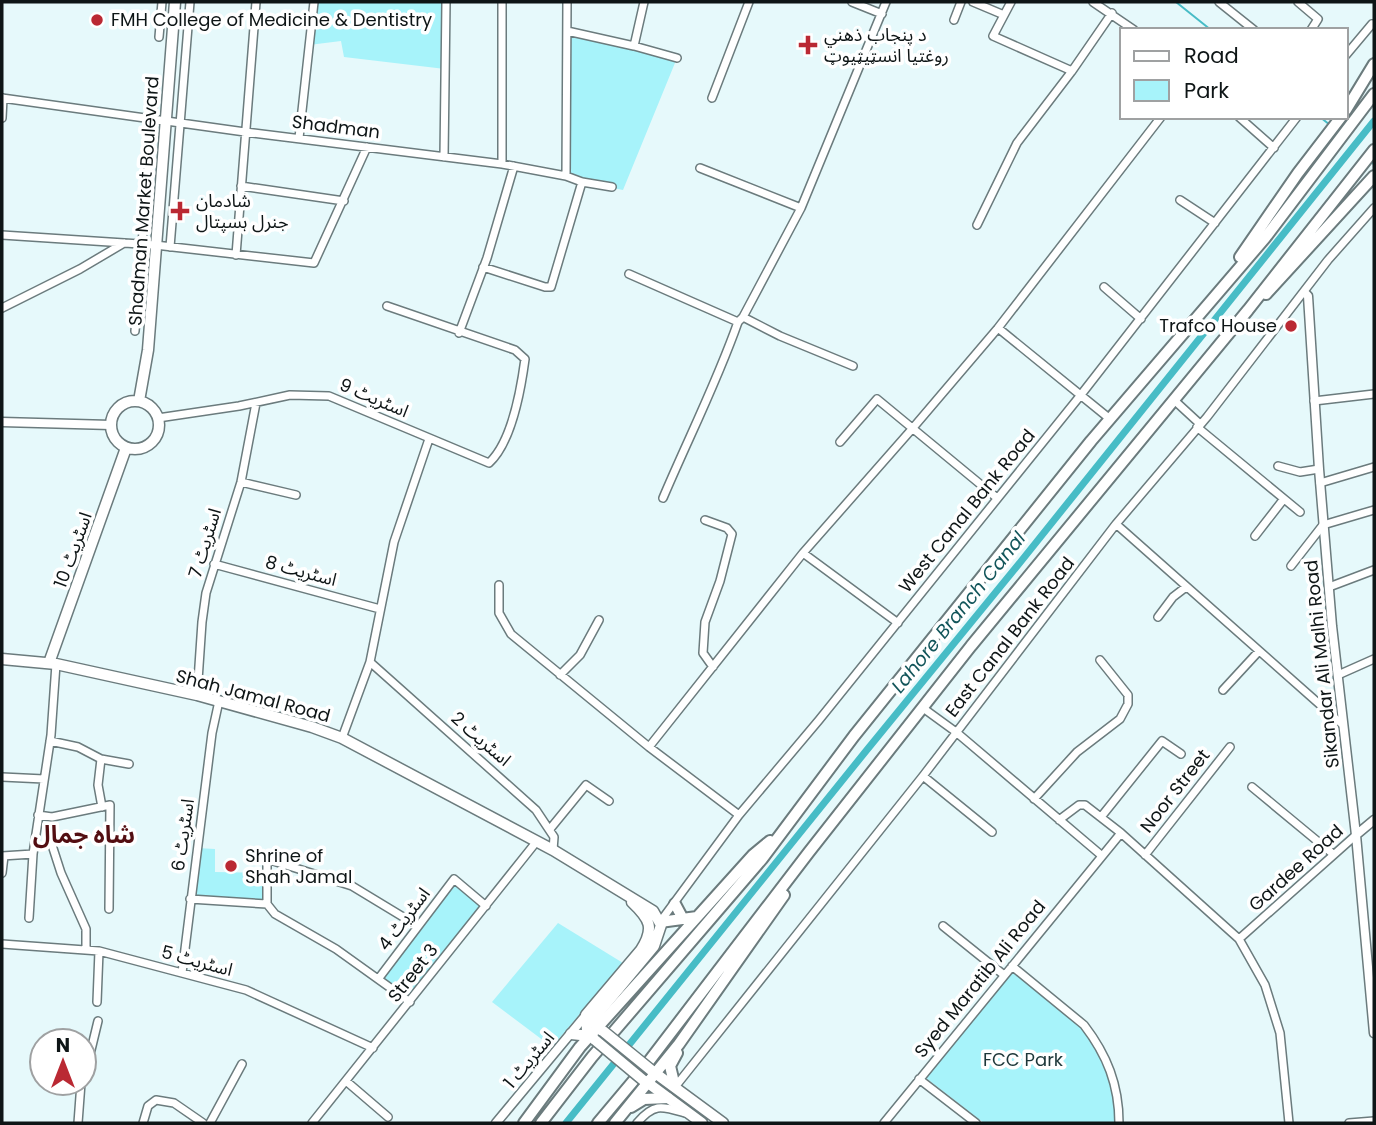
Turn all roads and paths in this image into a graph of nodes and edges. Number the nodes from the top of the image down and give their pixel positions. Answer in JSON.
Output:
{"nodes":[{"id":1,"x":162,"y":2,"type":"edge"},
{"id":2,"x":175,"y":2,"type":"edge"},
{"id":3,"x":190,"y":2,"type":"edge"},
{"id":4,"x":256,"y":2,"type":"edge"},
{"id":5,"x":314,"y":2,"type":"edge"},
{"id":6,"x":446,"y":2,"type":"edge"},
{"id":7,"x":502,"y":2,"type":"edge"},
{"id":8,"x":567,"y":2,"type":"edge"},
{"id":9,"x":644,"y":2,"type":"edge"},
{"id":10,"x":749,"y":2,"type":"edge"},
{"id":11,"x":852,"y":2,"type":"edge"},
{"id":12,"x":886,"y":2,"type":"edge"},
{"id":13,"x":961,"y":2,"type":"edge"},
{"id":14,"x":973,"y":2,"type":"edge"},
{"id":15,"x":1011,"y":2,"type":"edge"},
{"id":16,"x":1093,"y":2,"type":"edge"},
{"id":17,"x":1219,"y":2,"type":"edge"},
{"id":18,"x":1298,"y":2,"type":"edge"},
{"id":19,"x":1112,"y":13,"type":"junction"},
{"id":20,"x":882,"y":14,"type":"junction"},
{"id":21,"x":1004,"y":15,"type":"junction"},
{"id":22,"x":954,"y":20,"type":"dead end"},
{"id":23,"x":1372,"y":24,"type":"dead end"},
{"id":24,"x":1131,"y":28,"type":"edge"},
{"id":25,"x":1252,"y":28,"type":"edge"},
{"id":26,"x":1312,"y":28,"type":"edge"},
{"id":27,"x":566,"y":31,"type":"junction"},
{"id":28,"x":159,"y":37,"type":"dead end"},
{"id":29,"x":634,"y":46,"type":"junction"},
{"id":30,"x":1348,"y":53,"type":"edge"},
{"id":31,"x":677,"y":58,"type":"dead end"},
{"id":32,"x":1374,"y":64,"type":"edge"},
{"id":33,"x":1072,"y":71,"type":"junction"},
{"id":34,"x":155,"y":83,"type":"dead end"},
{"id":35,"x":1374,"y":94,"type":"edge"},
{"id":36,"x":3,"y":98,"type":"edge"},
{"id":37,"x":712,"y":98,"type":"dead end"},
{"id":38,"x":1348,"y":107,"type":"edge"},
{"id":39,"x":2,"y":118,"type":"edge"},
{"id":40,"x":1159,"y":119,"type":"edge"},
{"id":41,"x":1241,"y":119,"type":"edge"},
{"id":42,"x":1296,"y":119,"type":"edge"},
{"id":43,"x":1339,"y":119,"type":"edge"},
{"id":44,"x":153,"y":120,"type":"junction"},
{"id":45,"x":165,"y":121,"type":"junction"},
{"id":46,"x":180,"y":124,"type":"junction"},
{"id":47,"x":244,"y":132,"type":"junction"},
{"id":48,"x":299,"y":138,"type":"junction"},
{"id":49,"x":367,"y":147,"type":"junction"},
{"id":50,"x":1274,"y":148,"type":"junction"},
{"id":51,"x":1374,"y":150,"type":"edge"},
{"id":52,"x":444,"y":157,"type":"junction"},
{"id":53,"x":502,"y":164,"type":"junction"},
{"id":54,"x":514,"y":166,"type":"junction"},
{"id":55,"x":700,"y":168,"type":"dead end"},
{"id":56,"x":566,"y":176,"type":"junction"},
{"id":57,"x":1373,"y":178,"type":"edge"},
{"id":58,"x":582,"y":182,"type":"junction"},
{"id":59,"x":241,"y":186,"type":"junction"},
{"id":60,"x":612,"y":187,"type":"dead end"},
{"id":61,"x":1180,"y":200,"type":"dead end"},
{"id":62,"x":344,"y":201,"type":"junction"},
{"id":63,"x":801,"y":208,"type":"junction"},
{"id":64,"x":1374,"y":208,"type":"edge"},
{"id":65,"x":1215,"y":223,"type":"junction"},
{"id":66,"x":978,"y":225,"type":"dead end"},
{"id":67,"x":2,"y":235,"type":"edge"},
{"id":68,"x":124,"y":243,"type":"junction"},
{"id":69,"x":142,"y":244,"type":"junction"},
{"id":70,"x":155,"y":245,"type":"junction"},
{"id":71,"x":170,"y":247,"type":"junction"},
{"id":72,"x":236,"y":255,"type":"junction"},
{"id":73,"x":483,"y":267,"type":"junction"},
{"id":74,"x":629,"y":274,"type":"dead end"},
{"id":75,"x":1224,"y":283,"type":"junction"},
{"id":76,"x":1104,"y":287,"type":"dead end"},
{"id":77,"x":1305,"y":293,"type":"junction"},
{"id":78,"x":387,"y":306,"type":"dead end"},
{"id":79,"x":2,"y":308,"type":"edge"},
{"id":80,"x":1248,"y":310,"type":"junction"},
{"id":81,"x":741,"y":319,"type":"junction"},
{"id":82,"x":1141,"y":319,"type":"junction"},
{"id":83,"x":998,"y":328,"type":"junction"},
{"id":84,"x":135,"y":331,"type":"dead end"},
{"id":85,"x":459,"y":332,"type":"junction"},
{"id":86,"x":853,"y":366,"type":"dead end"},
{"id":87,"x":1374,"y":394,"type":"edge"},
{"id":88,"x":1080,"y":396,"type":"junction"},
{"id":89,"x":1174,"y":400,"type":"junction"},
{"id":90,"x":139,"y":401,"type":"junction"},
{"id":91,"x":1314,"y":401,"type":"junction"},
{"id":92,"x":256,"y":403,"type":"junction"},
{"id":93,"x":158,"y":418,"type":"junction"},
{"id":94,"x":1110,"y":419,"type":"junction"},
{"id":95,"x":2,"y":422,"type":"edge"},
{"id":96,"x":111,"y":425,"type":"junction"},
{"id":97,"x":1198,"y":426,"type":"junction"},
{"id":98,"x":912,"y":429,"type":"junction"},
{"id":99,"x":429,"y":439,"type":"junction"},
{"id":100,"x":840,"y":442,"type":"dead end"},
{"id":101,"x":126,"y":447,"type":"junction"},
{"id":102,"x":1278,"y":466,"type":"dead end"},
{"id":103,"x":1374,"y":467,"type":"edge"},
{"id":104,"x":1319,"y":469,"type":"junction"},
{"id":105,"x":241,"y":482,"type":"junction"},
{"id":106,"x":1320,"y":483,"type":"junction"},
{"id":107,"x":296,"y":495,"type":"dead end"},
{"id":108,"x":663,"y":498,"type":"dead end"},
{"id":109,"x":997,"y":498,"type":"junction"},
{"id":110,"x":1283,"y":500,"type":"junction"},
{"id":111,"x":1374,"y":510,"type":"edge"},
{"id":112,"x":1300,"y":512,"type":"dead end"},
{"id":113,"x":705,"y":520,"type":"dead end"},
{"id":114,"x":1116,"y":524,"type":"junction"},
{"id":115,"x":1323,"y":525,"type":"junction"},
{"id":116,"x":1255,"y":536,"type":"dead end"},
{"id":117,"x":803,"y":553,"type":"junction"},
{"id":118,"x":214,"y":564,"type":"junction"},
{"id":119,"x":1291,"y":566,"type":"dead end"},
{"id":120,"x":1374,"y":570,"type":"edge"},
{"id":121,"x":499,"y":585,"type":"dead end"},
{"id":122,"x":1186,"y":587,"type":"junction"},
{"id":123,"x":1329,"y":587,"type":"junction"},
{"id":124,"x":380,"y":609,"type":"junction"},
{"id":125,"x":1158,"y":617,"type":"dead end"},
{"id":126,"x":598,"y":620,"type":"dead end"},
{"id":127,"x":898,"y":622,"type":"junction"},
{"id":128,"x":1259,"y":651,"type":"junction"},
{"id":129,"x":2,"y":659,"type":"edge"},
{"id":130,"x":1374,"y":659,"type":"edge"},
{"id":131,"x":1100,"y":660,"type":"dead end"},
{"id":132,"x":370,"y":662,"type":"junction"},
{"id":133,"x":53,"y":663,"type":"junction"},
{"id":134,"x":713,"y":667,"type":"junction"},
{"id":135,"x":561,"y":675,"type":"junction"},
{"id":136,"x":1338,"y":675,"type":"junction"},
{"id":137,"x":1223,"y":690,"type":"dead end"},
{"id":138,"x":197,"y":695,"type":"junction"},
{"id":139,"x":219,"y":701,"type":"junction"},
{"id":140,"x":923,"y":708,"type":"junction"},
{"id":141,"x":1343,"y":725,"type":"junction"},
{"id":142,"x":956,"y":732,"type":"junction"},
{"id":143,"x":342,"y":738,"type":"junction"},
{"id":144,"x":50,"y":741,"type":"junction"},
{"id":145,"x":649,"y":747,"type":"junction"},
{"id":146,"x":1230,"y":747,"type":"dead end"},
{"id":147,"x":1181,"y":754,"type":"dead end"},
{"id":148,"x":101,"y":759,"type":"junction"},
{"id":149,"x":129,"y":764,"type":"dead end"},
{"id":150,"x":923,"y":776,"type":"junction"},
{"id":151,"x":2,"y":777,"type":"edge"},
{"id":152,"x":44,"y":779,"type":"junction"},
{"id":153,"x":1252,"y":787,"type":"dead end"},
{"id":154,"x":1034,"y":799,"type":"junction"},
{"id":155,"x":609,"y":801,"type":"dead end"},
{"id":156,"x":102,"y":807,"type":"junction"},
{"id":157,"x":38,"y":815,"type":"junction"},
{"id":158,"x":739,"y":815,"type":"junction"},
{"id":159,"x":1101,"y":817,"type":"junction"},
{"id":160,"x":1059,"y":820,"type":"junction"},
{"id":161,"x":1374,"y":820,"type":"edge"},
{"id":162,"x":550,"y":829,"type":"junction"},
{"id":163,"x":783,"y":829,"type":"junction"},
{"id":164,"x":992,"y":832,"type":"dead end"},
{"id":165,"x":1121,"y":833,"type":"junction"},
{"id":166,"x":1356,"y":835,"type":"junction"},
{"id":167,"x":537,"y":841,"type":"junction"},
{"id":168,"x":51,"y":842,"type":"dead end"},
{"id":169,"x":553,"y":850,"type":"junction"},
{"id":170,"x":809,"y":852,"type":"junction"},
{"id":171,"x":33,"y":854,"type":"junction"},
{"id":172,"x":1333,"y":854,"type":"junction"},
{"id":173,"x":1101,"y":855,"type":"junction"},
{"id":174,"x":1145,"y":855,"type":"junction"},
{"id":175,"x":3,"y":856,"type":"edge"},
{"id":176,"x":2,"y":873,"type":"edge"},
{"id":177,"x":625,"y":894,"type":"junction"},
{"id":178,"x":190,"y":899,"type":"junction"},
{"id":179,"x":267,"y":904,"type":"junction"},
{"id":180,"x":675,"y":904,"type":"junction"},
{"id":181,"x":486,"y":906,"type":"junction"},
{"id":182,"x":109,"y":909,"type":"dead end"},
{"id":183,"x":697,"y":917,"type":"junction"},
{"id":184,"x":29,"y":918,"type":"dead end"},
{"id":185,"x":682,"y":919,"type":"junction"},
{"id":186,"x":660,"y":922,"type":"junction"},
{"id":187,"x":418,"y":926,"type":"junction"},
{"id":188,"x":943,"y":926,"type":"dead end"},
{"id":189,"x":1239,"y":939,"type":"junction"},
{"id":190,"x":2,"y":944,"type":"edge"},
{"id":191,"x":86,"y":950,"type":"junction"},
{"id":192,"x":99,"y":951,"type":"junction"},
{"id":193,"x":1371,"y":965,"type":"edge"},
{"id":194,"x":1012,"y":966,"type":"junction"},
{"id":195,"x":182,"y":973,"type":"junction"},
{"id":196,"x":1004,"y":975,"type":"junction"},
{"id":197,"x":379,"y":978,"type":"junction"},
{"id":198,"x":1372,"y":996,"type":"edge"},
{"id":199,"x":97,"y":1002,"type":"dead end"},
{"id":200,"x":410,"y":1002,"type":"junction"},
{"id":201,"x":586,"y":1015,"type":"junction"},
{"id":202,"x":98,"y":1021,"type":"dead end"},
{"id":203,"x":97,"y":1027,"type":"edge"},
{"id":204,"x":1374,"y":1033,"type":"edge"},
{"id":205,"x":571,"y":1034,"type":"junction"},
{"id":206,"x":597,"y":1034,"type":"junction"},
{"id":207,"x":679,"y":1044,"type":"junction"},
{"id":208,"x":373,"y":1048,"type":"junction"},
{"id":209,"x":242,"y":1064,"type":"dead end"},
{"id":210,"x":653,"y":1071,"type":"junction"},
{"id":211,"x":919,"y":1079,"type":"junction"},
{"id":212,"x":346,"y":1081,"type":"junction"},
{"id":213,"x":645,"y":1081,"type":"junction"},
{"id":214,"x":675,"y":1087,"type":"junction"},
{"id":215,"x":80,"y":1097,"type":"edge"},
{"id":216,"x":668,"y":1098,"type":"junction"},
{"id":217,"x":628,"y":1108,"type":"junction"},
{"id":218,"x":690,"y":1115,"type":"junction"},
{"id":219,"x":388,"y":1117,"type":"dead end"},
{"id":220,"x":1374,"y":1121,"type":"edge"},
{"id":221,"x":78,"y":1123,"type":"edge"},
{"id":222,"x":143,"y":1123,"type":"edge"},
{"id":223,"x":202,"y":1123,"type":"edge"},
{"id":224,"x":210,"y":1123,"type":"edge"},
{"id":225,"x":312,"y":1123,"type":"edge"},
{"id":226,"x":496,"y":1123,"type":"edge"},
{"id":227,"x":524,"y":1123,"type":"edge"},
{"id":228,"x":541,"y":1123,"type":"edge"},
{"id":229,"x":598,"y":1123,"type":"edge"},
{"id":230,"x":615,"y":1123,"type":"edge"},
{"id":231,"x":637,"y":1123,"type":"edge"},
{"id":232,"x":702,"y":1123,"type":"edge"},
{"id":233,"x":723,"y":1123,"type":"edge"},
{"id":234,"x":884,"y":1123,"type":"edge"},
{"id":235,"x":976,"y":1123,"type":"edge"},
{"id":236,"x":1119,"y":1123,"type":"edge"},
{"id":237,"x":1289,"y":1123,"type":"edge"},
{"id":238,"x":1349,"y":1123,"type":"edge"}],
"edges":[{"from":1,"to":28,"type":"street"},
{"from":2,"to":45,"type":"main road","name":"Shadman Market Boulevard"},
{"from":3,"to":46,"type":"street"},
{"from":4,"to":47,"type":"street"},
{"from":5,"to":48,"type":"street"},
{"from":6,"to":52,"type":"street"},
{"from":7,"to":53,"type":"street"},
{"from":8,"to":27,"type":"street"},
{"from":9,"to":29,"type":"street"},
{"from":10,"to":37,"type":"street"},
{"from":11,"to":20,"type":"street"},
{"from":12,"to":20,"type":"street"},
{"from":13,"to":22,"type":"street"},
{"from":14,"to":21,"type":"street"},
{"from":15,"to":21,"type":"street"},
{"from":16,"to":19,"type":"street"},
{"from":17,"to":25,"type":"street"},
{"from":18,"to":26,"type":"street"},
{"from":19,"to":24,"type":"street"},
{"from":19,"to":33,"type":"street"},
{"from":20,"to":63,"type":"street"},
{"from":21,"to":33,"type":"street"},
{"from":23,"to":30,"type":"street"},
{"from":27,"to":29,"type":"street"},
{"from":27,"to":56,"type":"street"},
{"from":29,"to":31,"type":"street"},
{"from":32,"to":38,"type":"highway"},
{"from":33,"to":66,"type":"street"},
{"from":34,"to":44,"type":"street"},
{"from":35,"to":75,"type":"highway"},
{"from":36,"to":39,"type":"street"},
{"from":36,"to":44,"type":"street","name":"Shadman"},
{"from":40,"to":83,"type":"street"},
{"from":41,"to":50,"type":"street"},
{"from":42,"to":50,"type":"street","name":"West Canal Bank Road"},
{"from":43,"to":75,"type":"highway"},
{"from":44,"to":45,"type":"street","name":"Shadman"},
{"from":44,"to":69,"type":"street"},
{"from":45,"to":46,"type":"street","name":"Shadman"},
{"from":45,"to":70,"type":"main road","name":"Shadman Market Boulevard"},
{"from":46,"to":47,"type":"street","name":"Shadman"},
{"from":46,"to":71,"type":"street"},
{"from":47,"to":48,"type":"street","name":"Shadman"},
{"from":47,"to":59,"type":"street"},
{"from":48,"to":49,"type":"street","name":"Shadman"},
{"from":49,"to":52,"type":"street","name":"Shadman"},
{"from":49,"to":62,"type":"street"},
{"from":50,"to":65,"type":"street","name":"West Canal Bank Road"},
{"from":51,"to":80,"type":"highway"},
{"from":52,"to":53,"type":"street","name":"Shadman"},
{"from":53,"to":54,"type":"street","name":"Shadman"},
{"from":54,"to":56,"type":"street","name":"Shadman"},
{"from":54,"to":73,"type":"street"},
{"from":55,"to":63,"type":"street"},
{"from":56,"to":58,"type":"street","name":"Shadman"},
{"from":57,"to":80,"type":"highway"},
{"from":58,"to":60,"type":"street","name":"Shadman"},
{"from":58,"to":73,"type":"street"},
{"from":59,"to":62,"type":"street"},
{"from":59,"to":72,"type":"street"},
{"from":61,"to":65,"type":"street"},
{"from":62,"to":72,"type":"street"},
{"from":63,"to":81,"type":"street"},
{"from":64,"to":77,"type":"street","name":"East Canal Bank Road"},
{"from":65,"to":82,"type":"street","name":"West Canal Bank Road"},
{"from":67,"to":68,"type":"street"},
{"from":68,"to":69,"type":"street"},
{"from":68,"to":79,"type":"street"},
{"from":69,"to":70,"type":"street"},
{"from":69,"to":84,"type":"street"},
{"from":70,"to":71,"type":"street"},
{"from":70,"to":90,"type":"main road","name":"Shadman Market Boulevard"},
{"from":71,"to":72,"type":"street"},
{"from":73,"to":85,"type":"street"},
{"from":74,"to":81,"type":"street"},
{"from":75,"to":94,"type":"highway"},
{"from":76,"to":82,"type":"street"},
{"from":77,"to":91,"type":"street","name":"Sikandar Ali Malhi Road"},
{"from":77,"to":97,"type":"street","name":"East Canal Bank Road"},
{"from":78,"to":85,"type":"street"},
{"from":80,"to":89,"type":"highway"},
{"from":81,"to":86,"type":"street"},
{"from":81,"to":108,"type":"street"},
{"from":82,"to":88,"type":"street","name":"West Canal Bank Road"},
{"from":83,"to":88,"type":"street"},
{"from":83,"to":98,"type":"street"},
{"from":85,"to":99,"type":"street","name":"اسٹریٹ 9"},
{"from":87,"to":91,"type":"street"},
{"from":88,"to":94,"type":"street"},
{"from":88,"to":109,"type":"street","name":"West Canal Bank Road"},
{"from":89,"to":97,"type":"street"},
{"from":89,"to":140,"type":"highway"},
{"from":90,"to":93,"type":"main road"},
{"from":90,"to":96,"type":"main road"},
{"from":91,"to":104,"type":"street","name":"Sikandar Ali Malhi Road"},
{"from":92,"to":93,"type":"street","name":"اسٹریٹ 9"},
{"from":92,"to":99,"type":"street","name":"اسٹریٹ 9"},
{"from":92,"to":105,"type":"street","name":"اسٹریٹ 7"},
{"from":93,"to":101,"type":"main road"},
{"from":94,"to":163,"type":"highway"},
{"from":95,"to":96,"type":"street"},
{"from":96,"to":101,"type":"main road"},
{"from":97,"to":110,"type":"street"},
{"from":97,"to":114,"type":"street","name":"East Canal Bank Road"},
{"from":98,"to":100,"type":"street"},
{"from":98,"to":109,"type":"street"},
{"from":98,"to":117,"type":"street"},
{"from":99,"to":124,"type":"street"},
{"from":101,"to":133,"type":"main road","name":"اسٹریٹ 10"},
{"from":102,"to":104,"type":"street"},
{"from":103,"to":106,"type":"street"},
{"from":104,"to":106,"type":"street","name":"Sikandar Ali Malhi Road"},
{"from":105,"to":107,"type":"street"},
{"from":105,"to":118,"type":"street","name":"اسٹریٹ 7"},
{"from":106,"to":115,"type":"street","name":"Sikandar Ali Malhi Road"},
{"from":109,"to":127,"type":"street","name":"West Canal Bank Road"},
{"from":110,"to":112,"type":"street"},
{"from":110,"to":116,"type":"street"},
{"from":111,"to":115,"type":"street"},
{"from":113,"to":134,"type":"street"},
{"from":114,"to":122,"type":"street"},
{"from":114,"to":142,"type":"street","name":"East Canal Bank Road"},
{"from":115,"to":119,"type":"street"},
{"from":115,"to":123,"type":"street","name":"Sikandar Ali Malhi Road"},
{"from":117,"to":127,"type":"street"},
{"from":117,"to":134,"type":"street"},
{"from":118,"to":124,"type":"street","name":"اسٹریٹ 8"},
{"from":118,"to":138,"type":"street","name":"اسٹریٹ 7"},
{"from":120,"to":123,"type":"street"},
{"from":121,"to":135,"type":"street"},
{"from":122,"to":125,"type":"street"},
{"from":122,"to":128,"type":"street"},
{"from":123,"to":136,"type":"street","name":"Sikandar Ali Malhi Road"},
{"from":124,"to":132,"type":"street"},
{"from":126,"to":135,"type":"street"},
{"from":127,"to":158,"type":"street","name":"West Canal Bank Road"},
{"from":128,"to":137,"type":"street"},
{"from":128,"to":141,"type":"street"},
{"from":129,"to":133,"type":"main road","name":"Shah Jamal Road"},
{"from":130,"to":136,"type":"street"},
{"from":131,"to":154,"type":"street"},
{"from":132,"to":143,"type":"street"},
{"from":132,"to":162,"type":"street","name":"اسٹریٹ 2"},
{"from":133,"to":138,"type":"main road","name":"Shah Jamal Road"},
{"from":133,"to":144,"type":"street"},
{"from":134,"to":145,"type":"street"},
{"from":135,"to":145,"type":"street"},
{"from":136,"to":141,"type":"street","name":"Sikandar Ali Malhi Road"},
{"from":138,"to":139,"type":"main road","name":"Shah Jamal Road"},
{"from":139,"to":143,"type":"main road","name":"Shah Jamal Road"},
{"from":139,"to":178,"type":"street","name":"اسٹریٹ 6"},
{"from":140,"to":142,"type":"street"},
{"from":140,"to":170,"type":"highway"},
{"from":141,"to":166,"type":"street","name":"Sikandar Ali Malhi Road"},
{"from":142,"to":150,"type":"street","name":"East Canal Bank Road"},
{"from":142,"to":154,"type":"street"},
{"from":143,"to":167,"type":"main road","name":"Shah Jamal Road"},
{"from":144,"to":148,"type":"street"},
{"from":144,"to":152,"type":"street"},
{"from":145,"to":158,"type":"street"},
{"from":146,"to":174,"type":"street","name":"Noor Street"},
{"from":147,"to":159,"type":"street"},
{"from":148,"to":149,"type":"street"},
{"from":148,"to":156,"type":"street"},
{"from":150,"to":164,"type":"street"},
{"from":150,"to":214,"type":"street","name":"East Canal Bank Road"},
{"from":151,"to":152,"type":"street"},
{"from":152,"to":157,"type":"street"},
{"from":153,"to":172,"type":"street"},
{"from":154,"to":160,"type":"street"},
{"from":155,"to":162,"type":"street"},
{"from":156,"to":157,"type":"street"},
{"from":156,"to":182,"type":"street"},
{"from":157,"to":171,"type":"street"},
{"from":158,"to":180,"type":"street","name":"West Canal Bank Road"},
{"from":159,"to":160,"type":"street"},
{"from":159,"to":165,"type":"street"},
{"from":160,"to":173,"type":"street"},
{"from":161,"to":166,"type":"street","name":"Gardee Road"},
{"from":162,"to":169,"type":"street"},
{"from":163,"to":183,"type":"highway"},
{"from":163,"to":228,"type":"highway"},
{"from":165,"to":173,"type":"street","name":"Syed Maratib Ali Road"},
{"from":165,"to":174,"type":"street"},
{"from":166,"to":172,"type":"street","name":"Gardee Road"},
{"from":166,"to":193,"type":"street","name":"Sikandar Ali Malhi Road"},
{"from":167,"to":169,"type":"main road","name":"Shah Jamal Road"},
{"from":167,"to":181,"type":"street","name":"Street 3"},
{"from":168,"to":191,"type":"street"},
{"from":169,"to":177,"type":"main road","name":"Shah Jamal Road"},
{"from":170,"to":207,"type":"highway"},
{"from":170,"to":229,"type":"highway"},
{"from":171,"to":175,"type":"street"},
{"from":171,"to":184,"type":"street"},
{"from":172,"to":189,"type":"street","name":"Gardee Road"},
{"from":173,"to":194,"type":"street","name":"Syed Maratib Ali Road"},
{"from":174,"to":189,"type":"street"},
{"from":175,"to":176,"type":"street"},
{"from":177,"to":186,"type":"main road","name":"Shah Jamal Road"},
{"from":177,"to":201,"type":"main road"},
{"from":178,"to":179,"type":"street"},
{"from":178,"to":195,"type":"street","name":"اسٹریٹ 6"},
{"from":179,"to":187,"type":"street"},
{"from":179,"to":197,"type":"street"},
{"from":180,"to":185,"type":"highway"},
{"from":180,"to":186,"type":"street","name":"West Canal Bank Road"},
{"from":181,"to":187,"type":"street","name":"اسٹریٹ 4"},
{"from":181,"to":200,"type":"street","name":"Street 3"},
{"from":183,"to":185,"type":"highway"},
{"from":183,"to":206,"type":"highway"},
{"from":185,"to":186,"type":"highway"},
{"from":186,"to":206,"type":"main road"},
{"from":187,"to":197,"type":"street","name":"اسٹریٹ 4"},
{"from":188,"to":196,"type":"street"},
{"from":189,"to":237,"type":"street"},
{"from":190,"to":191,"type":"street","name":"اسٹریٹ 5"},
{"from":191,"to":192,"type":"street","name":"اسٹریٹ 5"},
{"from":192,"to":195,"type":"street","name":"اسٹریٹ 5"},
{"from":192,"to":199,"type":"street"},
{"from":193,"to":198,"type":"street","name":"Sikandar Ali Malhi Road"},
{"from":194,"to":196,"type":"street","name":"Syed Maratib Ali Road"},
{"from":194,"to":236,"type":"street"},
{"from":195,"to":208,"type":"street","name":"اسٹریٹ 5"},
{"from":196,"to":211,"type":"street","name":"Syed Maratib Ali Road"},
{"from":197,"to":200,"type":"street"},
{"from":198,"to":204,"type":"street","name":"Sikandar Ali Malhi Road"},
{"from":200,"to":208,"type":"street","name":"Street 3"},
{"from":201,"to":205,"type":"street","name":"اسٹریٹ 1"},
{"from":201,"to":206,"type":"main road"},
{"from":202,"to":203,"type":"street"},
{"from":205,"to":206,"type":"main road"},
{"from":205,"to":226,"type":"street","name":"اسٹریٹ 1"},
{"from":206,"to":210,"type":"main road","bridge":true},
{"from":206,"to":213,"type":"main road","bridge":true},
{"from":206,"to":227,"type":"highway"},
{"from":207,"to":210,"type":"highway"},
{"from":207,"to":214,"type":"highway"},
{"from":208,"to":212,"type":"street","name":"Street 3"},
{"from":209,"to":224,"type":"street"},
{"from":210,"to":213,"type":"highway"},
{"from":210,"to":214,"type":"main road"},
{"from":211,"to":234,"type":"street","name":"Syed Maratib Ali Road"},
{"from":211,"to":235,"type":"street"},
{"from":212,"to":219,"type":"street"},
{"from":212,"to":225,"type":"street","name":"Street 3"},
{"from":213,"to":216,"type":"main road"},
{"from":213,"to":217,"type":"highway"},
{"from":214,"to":233,"type":"main road"},
{"from":215,"to":221,"type":"street"},
{"from":216,"to":217,"type":"highway"},
{"from":216,"to":218,"type":"main road"},
{"from":217,"to":230,"type":"highway"},
{"from":218,"to":231,"type":"street"},
{"from":218,"to":232,"type":"main road"},
{"from":220,"to":238,"type":"street"},
{"from":222,"to":223,"type":"street"}]}
